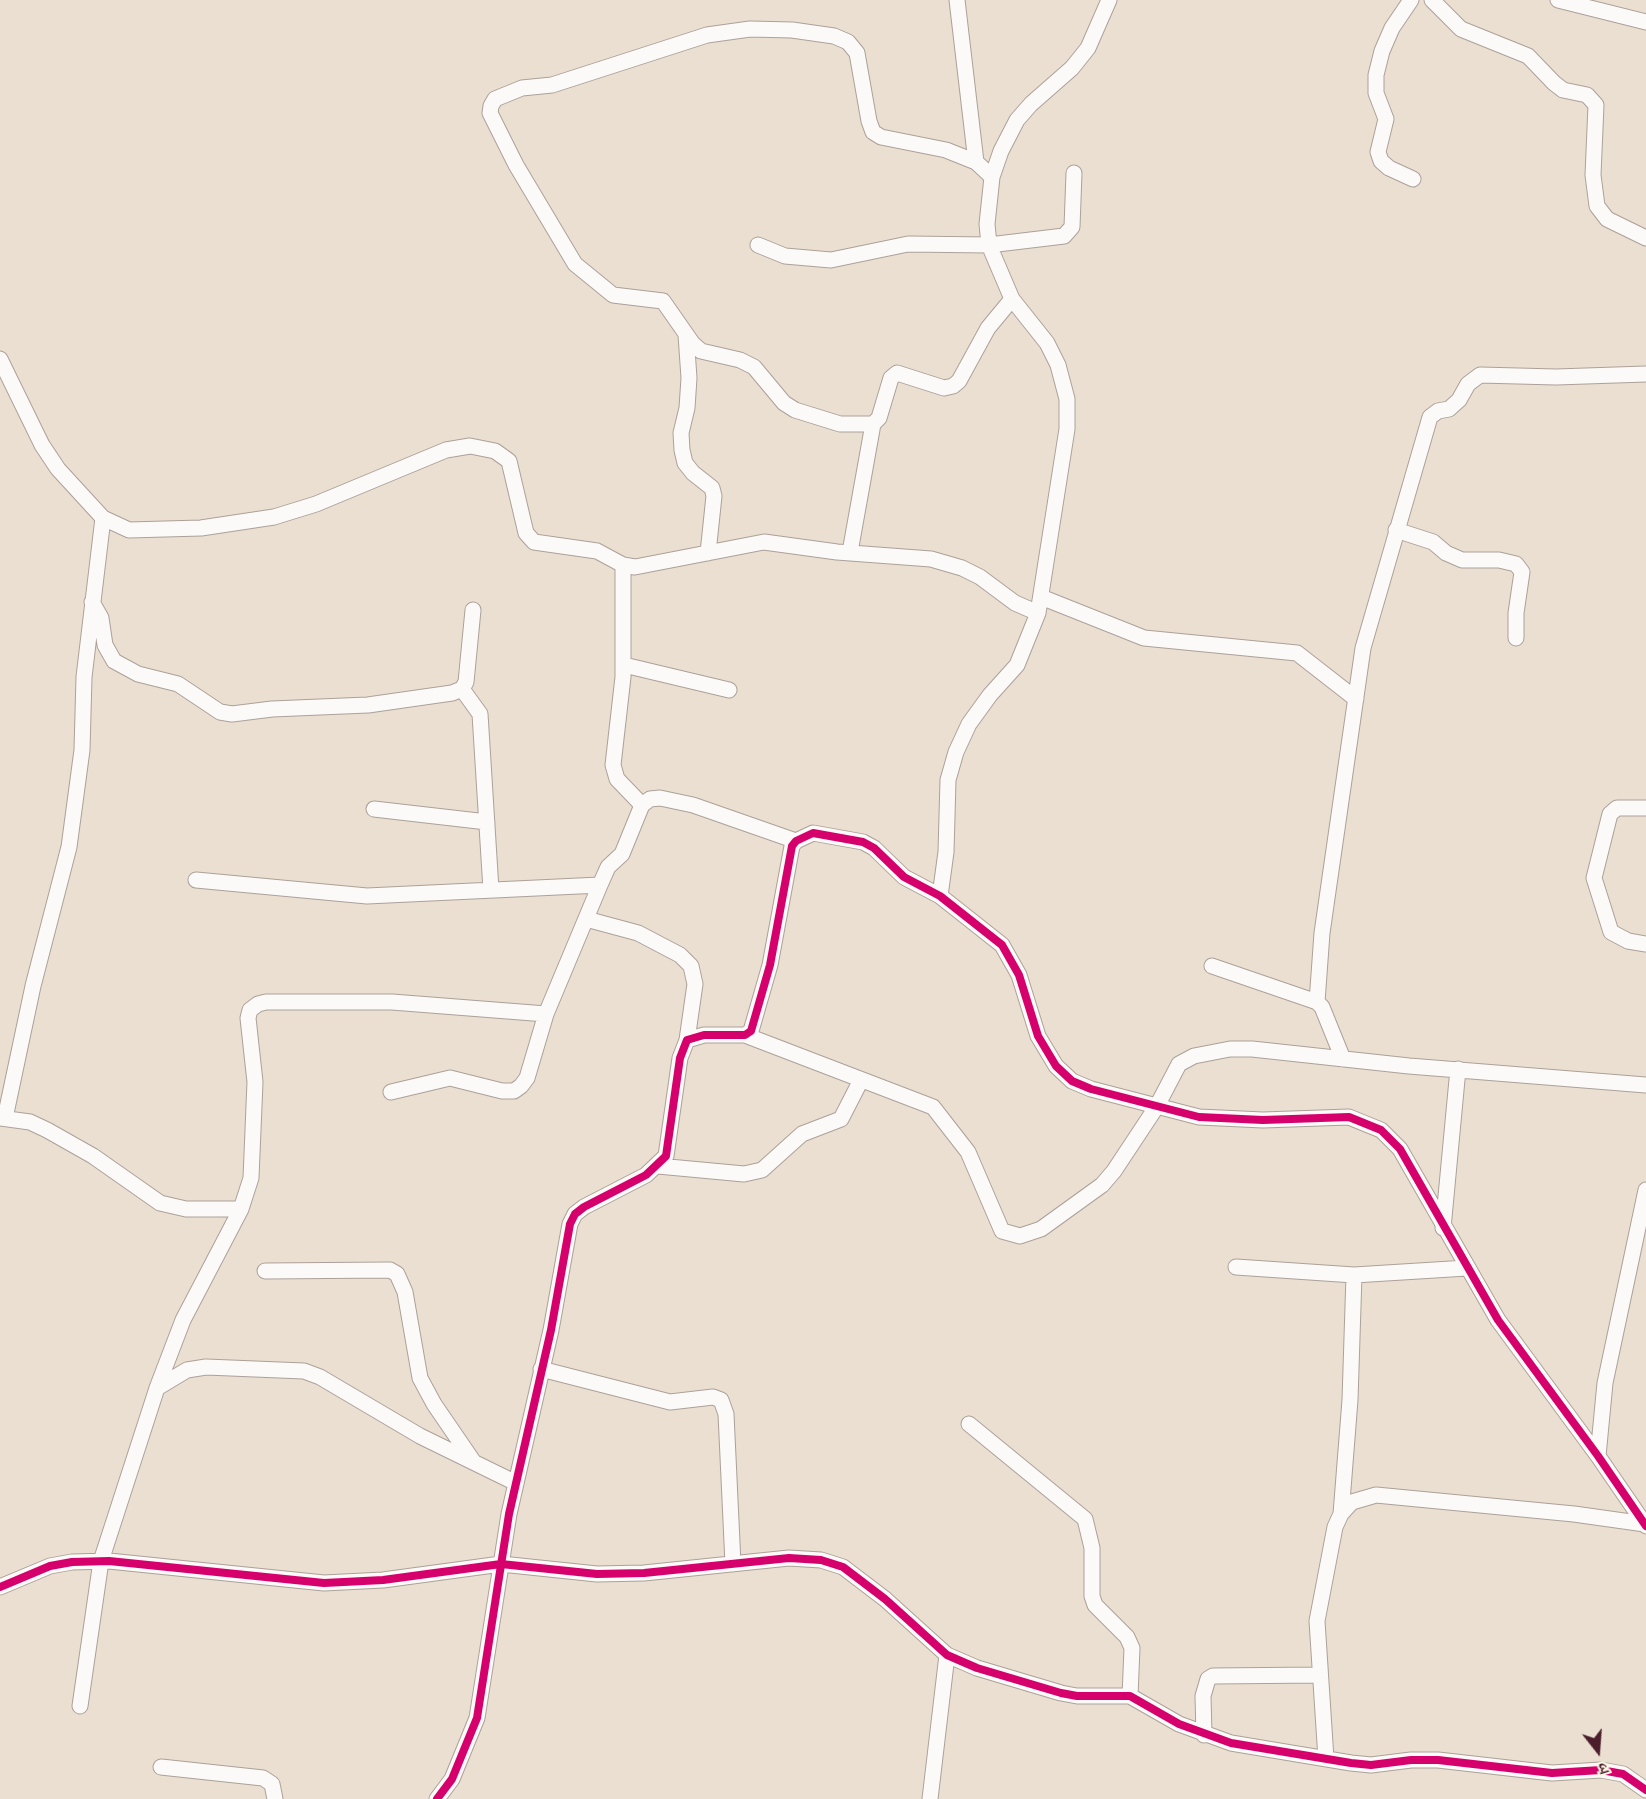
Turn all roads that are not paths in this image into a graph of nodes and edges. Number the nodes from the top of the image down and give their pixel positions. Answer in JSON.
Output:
{"nodes":[{"id":1,"x":957,"y":0,"type":"edge"},
{"id":2,"x":1110,"y":0,"type":"edge"},
{"id":3,"x":1411,"y":0,"type":"edge"},
{"id":4,"x":1432,"y":0,"type":"edge"},
{"id":5,"x":1566,"y":1,"type":"edge"},
{"id":6,"x":1646,"y":22,"type":"edge"},
{"id":7,"x":976,"y":162,"type":"junction"},
{"id":8,"x":1074,"y":173,"type":"dead end"},
{"id":9,"x":993,"y":177,"type":"junction"},
{"id":10,"x":1413,"y":179,"type":"dead end"},
{"id":11,"x":1646,"y":238,"type":"edge"},
{"id":12,"x":758,"y":245,"type":"dead end"},
{"id":13,"x":989,"y":245,"type":"junction"},
{"id":14,"x":1012,"y":299,"type":"junction"},
{"id":15,"x":686,"y":335,"type":"junction"},
{"id":16,"x":0,"y":359,"type":"edge"},
{"id":17,"x":1646,"y":374,"type":"edge"},
{"id":18,"x":873,"y":424,"type":"junction"},
{"id":19,"x":103,"y":518,"type":"junction"},
{"id":20,"x":1396,"y":530,"type":"junction"},
{"id":21,"x":850,"y":552,"type":"junction"},
{"id":22,"x":708,"y":553,"type":"junction"},
{"id":23,"x":623,"y":565,"type":"junction"},
{"id":24,"x":1041,"y":597,"type":"junction"},
{"id":25,"x":92,"y":602,"type":"junction"},
{"id":26,"x":473,"y":610,"type":"dead end"},
{"id":27,"x":1038,"y":613,"type":"junction"},
{"id":28,"x":1516,"y":638,"type":"dead end"},
{"id":29,"x":624,"y":665,"type":"junction"},
{"id":30,"x":462,"y":688,"type":"junction"},
{"id":31,"x":729,"y":690,"type":"dead end"},
{"id":32,"x":1356,"y":699,"type":"junction"},
{"id":33,"x":642,"y":805,"type":"junction"},
{"id":34,"x":374,"y":808,"type":"dead end"},
{"id":35,"x":1646,"y":808,"type":"edge"},
{"id":36,"x":487,"y":822,"type":"junction"},
{"id":37,"x":796,"y":841,"type":"junction"},
{"id":38,"x":196,"y":880,"type":"dead end"},
{"id":39,"x":600,"y":885,"type":"junction"},
{"id":40,"x":491,"y":891,"type":"junction"},
{"id":41,"x":940,"y":896,"type":"junction"},
{"id":42,"x":586,"y":920,"type":"junction"},
{"id":43,"x":1646,"y":944,"type":"edge"},
{"id":44,"x":1212,"y":966,"type":"dead end"},
{"id":45,"x":1317,"y":1002,"type":"junction"},
{"id":46,"x":546,"y":1014,"type":"junction"},
{"id":47,"x":746,"y":1035,"type":"junction"},
{"id":48,"x":687,"y":1040,"type":"junction"},
{"id":49,"x":1343,"y":1059,"type":"junction"},
{"id":50,"x":1458,"y":1069,"type":"junction"},
{"id":51,"x":861,"y":1080,"type":"junction"},
{"id":52,"x":1646,"y":1085,"type":"edge"},
{"id":53,"x":391,"y":1092,"type":"dead end"},
{"id":54,"x":1157,"y":1106,"type":"junction"},
{"id":55,"x":3,"y":1118,"type":"edge"},
{"id":56,"x":658,"y":1166,"type":"junction"},
{"id":57,"x":1646,"y":1190,"type":"edge"},
{"id":58,"x":241,"y":1209,"type":"junction"},
{"id":59,"x":1443,"y":1228,"type":"junction"},
{"id":60,"x":1236,"y":1268,"type":"dead end"},
{"id":61,"x":1467,"y":1268,"type":"junction"},
{"id":62,"x":265,"y":1271,"type":"dead end"},
{"id":63,"x":1354,"y":1275,"type":"junction"},
{"id":64,"x":541,"y":1369,"type":"junction"},
{"id":65,"x":157,"y":1388,"type":"junction"},
{"id":66,"x":969,"y":1424,"type":"dead end"},
{"id":67,"x":1598,"y":1456,"type":"junction"},
{"id":68,"x":475,"y":1463,"type":"junction"},
{"id":69,"x":516,"y":1483,"type":"junction"},
{"id":70,"x":1341,"y":1514,"type":"junction"},
{"id":71,"x":1645,"y":1525,"type":"edge"},
{"id":72,"x":101,"y":1561,"type":"junction"},
{"id":73,"x":501,"y":1564,"type":"junction"},
{"id":74,"x":733,"y":1564,"type":"junction"},
{"id":75,"x":0,"y":1587,"type":"edge"},
{"id":76,"x":947,"y":1655,"type":"junction"},
{"id":77,"x":1319,"y":1675,"type":"junction"},
{"id":78,"x":1130,"y":1696,"type":"junction"},
{"id":79,"x":80,"y":1706,"type":"dead end"},
{"id":80,"x":1203,"y":1735,"type":"junction"},
{"id":81,"x":1326,"y":1760,"type":"junction"},
{"id":82,"x":161,"y":1767,"type":"dead end"},
{"id":83,"x":1646,"y":1790,"type":"edge"},
{"id":84,"x":275,"y":1799,"type":"edge"},
{"id":85,"x":437,"y":1799,"type":"edge"},
{"id":86,"x":930,"y":1799,"type":"edge"}],
"edges":[{"from":1,"to":7,"type":"street"},
{"from":2,"to":9,"type":"street"},
{"from":3,"to":10,"type":"street"},
{"from":4,"to":11,"type":"street"},
{"from":5,"to":6,"type":"street"},
{"from":7,"to":9,"type":"street"},
{"from":7,"to":15,"type":"street"},
{"from":8,"to":13,"type":"street"},
{"from":9,"to":13,"type":"street"},
{"from":12,"to":13,"type":"street"},
{"from":13,"to":14,"type":"street"},
{"from":14,"to":18,"type":"street"},
{"from":14,"to":24,"type":"street"},
{"from":15,"to":18,"type":"street"},
{"from":15,"to":22,"type":"street"},
{"from":16,"to":19,"type":"street"},
{"from":17,"to":20,"type":"street"},
{"from":18,"to":21,"type":"street"},
{"from":19,"to":23,"type":"street"},
{"from":19,"to":25,"type":"street"},
{"from":20,"to":28,"type":"street"},
{"from":20,"to":32,"type":"street"},
{"from":21,"to":22,"type":"street"},
{"from":21,"to":27,"type":"street"},
{"from":22,"to":23,"type":"street"},
{"from":23,"to":29,"type":"street"},
{"from":24,"to":27,"type":"street"},
{"from":24,"to":32,"type":"street"},
{"from":25,"to":30,"type":"street"},
{"from":25,"to":55,"type":"street"},
{"from":26,"to":30,"type":"street"},
{"from":27,"to":41,"type":"street"},
{"from":29,"to":31,"type":"street"},
{"from":29,"to":33,"type":"street"},
{"from":30,"to":36,"type":"street"},
{"from":32,"to":45,"type":"street"},
{"from":33,"to":37,"type":"street"},
{"from":33,"to":39,"type":"street"},
{"from":34,"to":36,"type":"street"},
{"from":35,"to":43,"type":"street"},
{"from":36,"to":40,"type":"street"},
{"from":37,"to":41,"type":"street"},
{"from":37,"to":47,"type":"street"},
{"from":38,"to":40,"type":"street"},
{"from":39,"to":40,"type":"street"},
{"from":39,"to":42,"type":"street"},
{"from":41,"to":54,"type":"street"},
{"from":42,"to":46,"type":"street"},
{"from":42,"to":48,"type":"street"},
{"from":44,"to":45,"type":"street"},
{"from":45,"to":49,"type":"street"},
{"from":46,"to":53,"type":"street"},
{"from":46,"to":58,"type":"street"},
{"from":47,"to":48,"type":"street"},
{"from":47,"to":51,"type":"street"},
{"from":48,"to":56,"type":"street"},
{"from":49,"to":50,"type":"street"},
{"from":49,"to":54,"type":"street"},
{"from":50,"to":52,"type":"street"},
{"from":50,"to":59,"type":"street"},
{"from":51,"to":54,"type":"street"},
{"from":51,"to":56,"type":"street"},
{"from":54,"to":59,"type":"street"},
{"from":55,"to":58,"type":"street"},
{"from":56,"to":64,"type":"street"},
{"from":57,"to":67,"type":"street"},
{"from":58,"to":65,"type":"street"},
{"from":59,"to":61,"type":"street"},
{"from":60,"to":63,"type":"street"},
{"from":61,"to":63,"type":"street"},
{"from":61,"to":67,"type":"street"},
{"from":62,"to":68,"type":"street"},
{"from":63,"to":70,"type":"street"},
{"from":64,"to":69,"type":"street"},
{"from":64,"to":74,"type":"street"},
{"from":65,"to":68,"type":"street"},
{"from":65,"to":72,"type":"street"},
{"from":66,"to":78,"type":"street"},
{"from":67,"to":71,"type":"street"},
{"from":68,"to":69,"type":"street"},
{"from":69,"to":73,"type":"street"},
{"from":70,"to":71,"type":"street"},
{"from":70,"to":77,"type":"street"},
{"from":72,"to":73,"type":"street"},
{"from":72,"to":75,"type":"street"},
{"from":72,"to":79,"type":"street"},
{"from":73,"to":74,"type":"street"},
{"from":73,"to":85,"type":"street"},
{"from":74,"to":76,"type":"street"},
{"from":76,"to":78,"type":"street"},
{"from":76,"to":86,"type":"street"},
{"from":77,"to":80,"type":"street"},
{"from":77,"to":81,"type":"street"},
{"from":78,"to":80,"type":"street"},
{"from":80,"to":81,"type":"street"},
{"from":81,"to":83,"type":"street"},
{"from":82,"to":84,"type":"street"}]}
